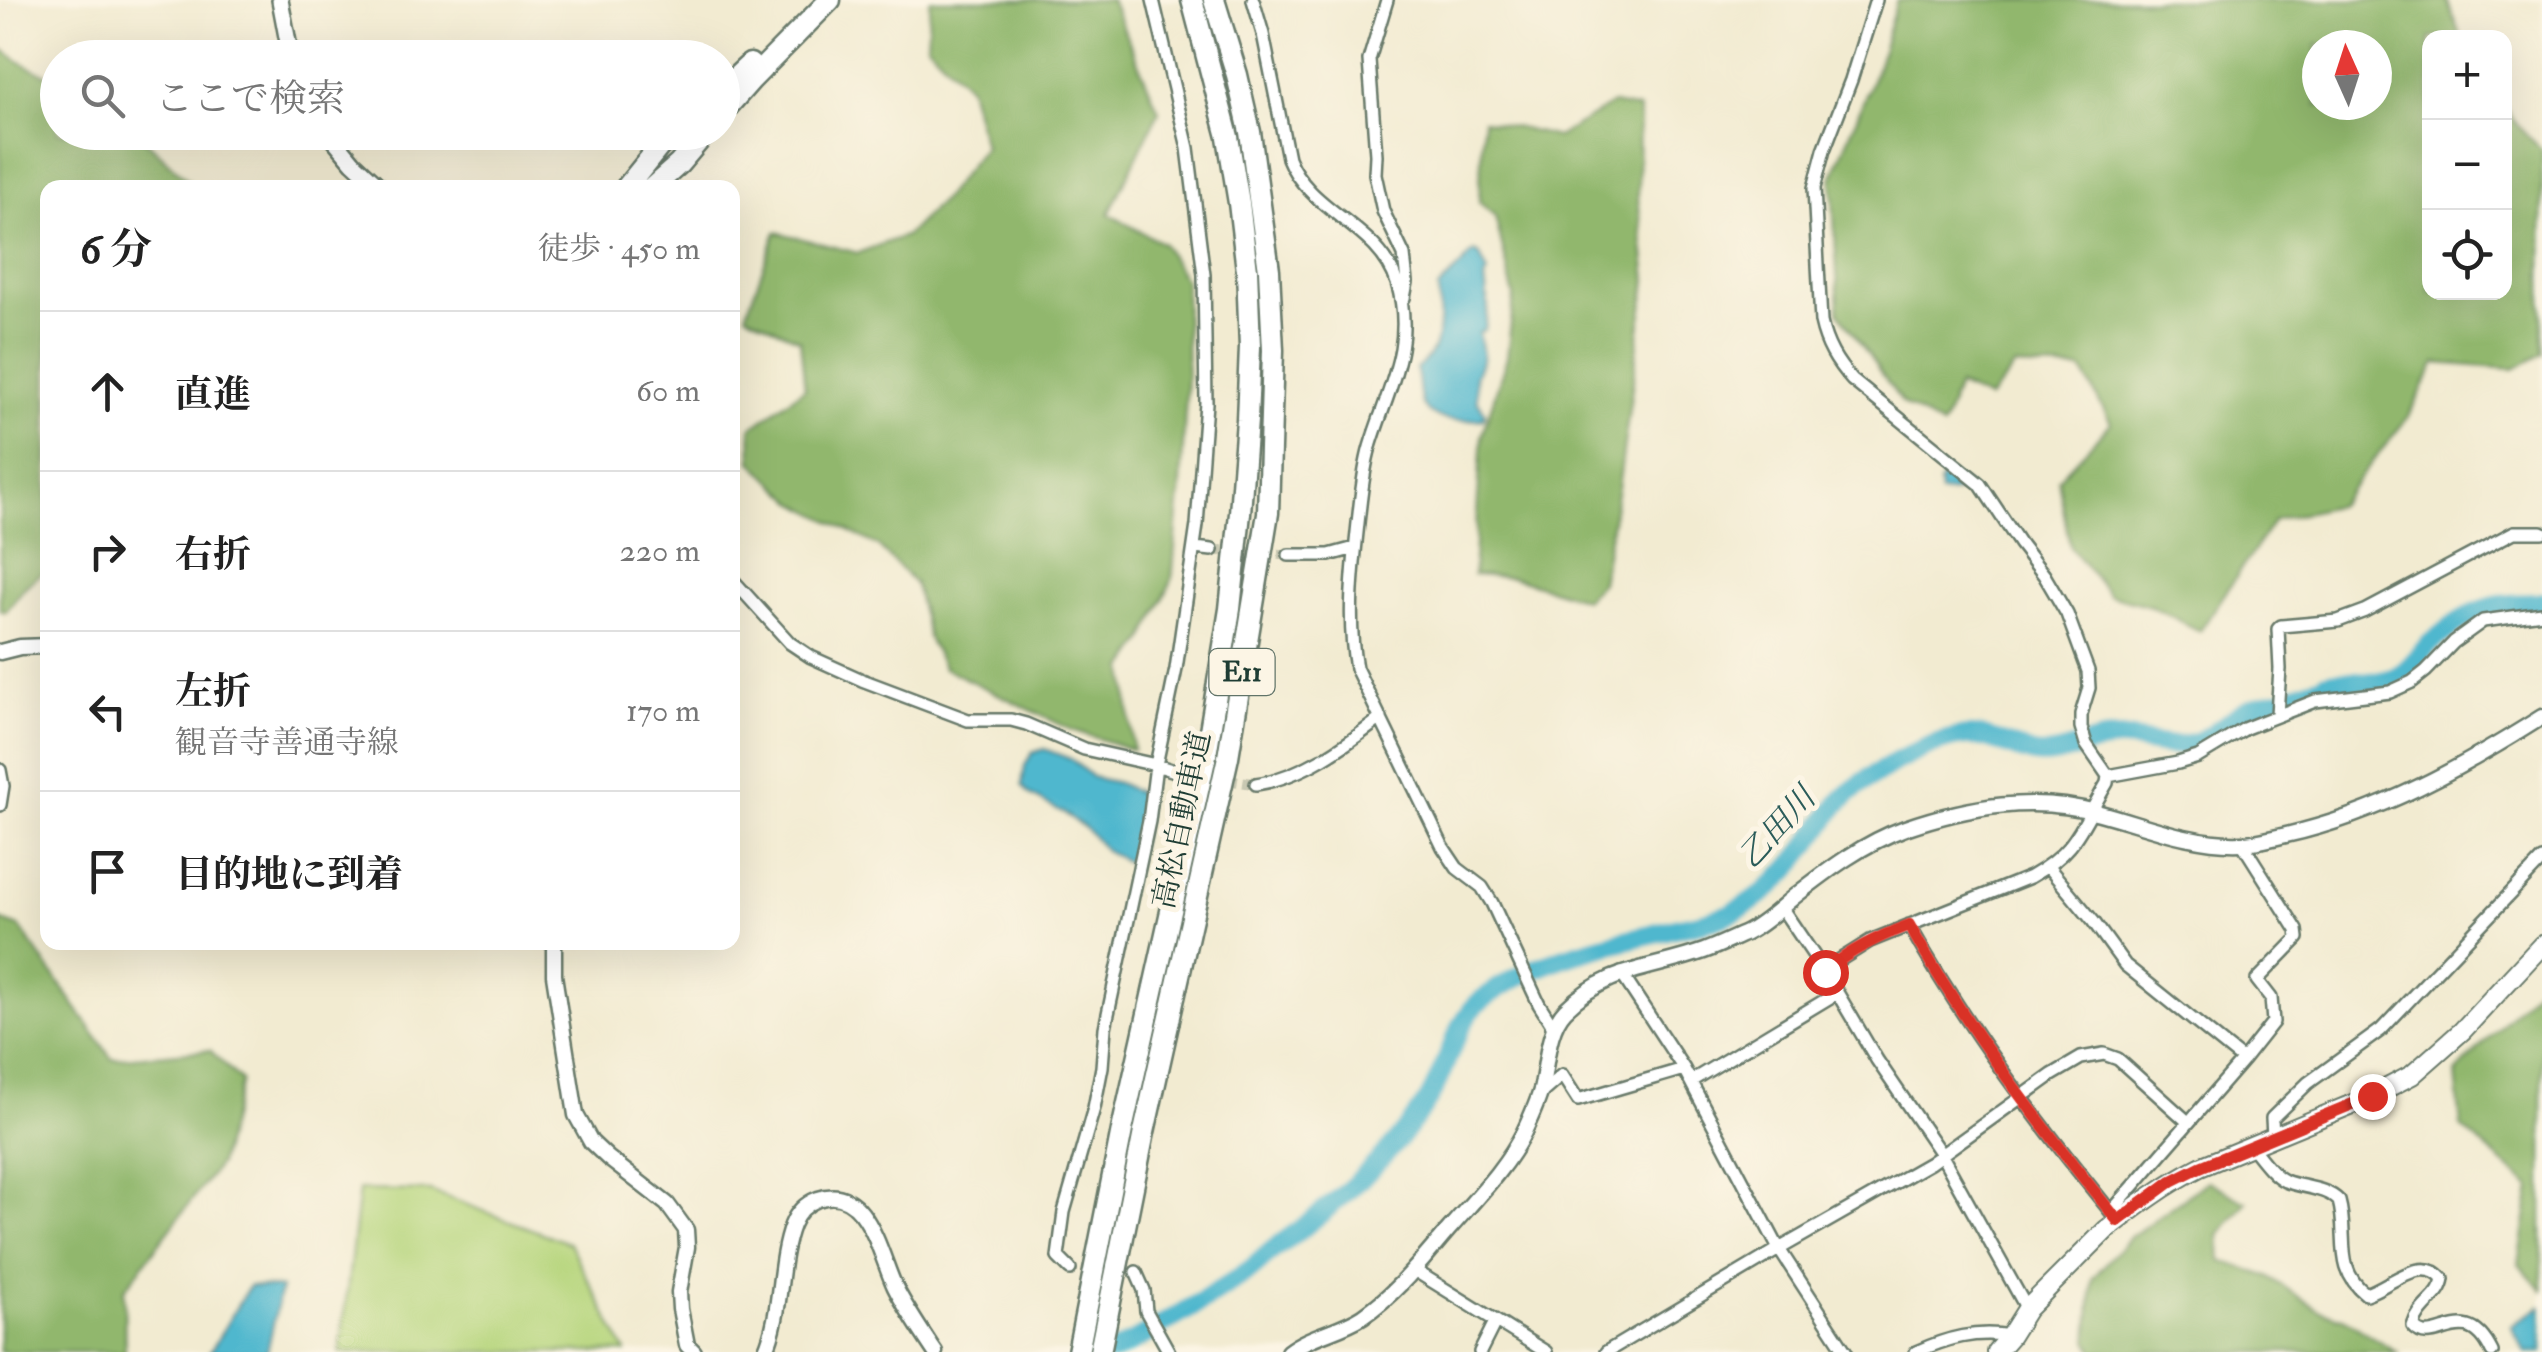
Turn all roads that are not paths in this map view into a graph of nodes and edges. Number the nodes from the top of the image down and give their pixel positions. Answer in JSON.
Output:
{"nodes":[{"id":1,"x":280,"y":0,"type":"edge"},
{"id":2,"x":813,"y":0,"type":"edge"},
{"id":3,"x":830,"y":0,"type":"edge"},
{"id":4,"x":1153,"y":0,"type":"edge"},
{"id":5,"x":1192,"y":0,"type":"edge"},
{"id":6,"x":1214,"y":0,"type":"edge"},
{"id":7,"x":1253,"y":0,"type":"edge"},
{"id":8,"x":1387,"y":0,"type":"edge"},
{"id":9,"x":1876,"y":0,"type":"edge"},
{"id":10,"x":288,"y":40,"type":"edge"},
{"id":11,"x":740,"y":72,"type":"edge"},
{"id":12,"x":740,"y":93,"type":"edge"},
{"id":13,"x":343,"y":150,"type":"edge"},
{"id":14,"x":657,"y":150,"type":"edge"},
{"id":15,"x":691,"y":150,"type":"edge"},
{"id":16,"x":372,"y":180,"type":"edge"},
{"id":17,"x":632,"y":180,"type":"edge"},
{"id":18,"x":661,"y":180,"type":"edge"},
{"id":19,"x":1402,"y":307,"type":"junction"},
{"id":20,"x":2542,"y":532,"type":"edge"},
{"id":21,"x":1195,"y":548,"type":"junction"},
{"id":22,"x":1355,"y":548,"type":"junction"},
{"id":23,"x":1212,"y":550,"type":"tunnel mouth"},
{"id":24,"x":1289,"y":555,"type":"tunnel mouth"},
{"id":25,"x":740,"y":588,"type":"edge"},
{"id":26,"x":2542,"y":612,"type":"edge"},
{"id":27,"x":40,"y":647,"type":"edge"},
{"id":28,"x":0,"y":652,"type":"edge"},
{"id":29,"x":2277,"y":714,"type":"junction"},
{"id":30,"x":2542,"y":717,"type":"edge"},
{"id":31,"x":1380,"y":718,"type":"junction"},
{"id":32,"x":1156,"y":765,"type":"junction"},
{"id":33,"x":0,"y":770,"type":"edge"},
{"id":34,"x":1178,"y":772,"type":"tunnel mouth"},
{"id":35,"x":2108,"y":776,"type":"junction"},
{"id":36,"x":1256,"y":784,"type":"tunnel mouth"},
{"id":37,"x":0,"y":805,"type":"edge"},
{"id":38,"x":2091,"y":810,"type":"junction"},
{"id":39,"x":2242,"y":843,"type":"junction"},
{"id":40,"x":2542,"y":860,"type":"edge"},
{"id":41,"x":2048,"y":867,"type":"junction"},
{"id":42,"x":1781,"y":907,"type":"junction"},
{"id":43,"x":1909,"y":925,"type":"junction"},
{"id":44,"x":2542,"y":944,"type":"edge"},
{"id":45,"x":554,"y":950,"type":"edge"},
{"id":46,"x":1825,"y":972,"type":"junction"},
{"id":47,"x":1621,"y":973,"type":"junction"},
{"id":48,"x":1837,"y":994,"type":"junction"},
{"id":49,"x":1554,"y":1028,"type":"junction"},
{"id":50,"x":2243,"y":1060,"type":"junction"},
{"id":51,"x":1687,"y":1075,"type":"junction"},
{"id":52,"x":1540,"y":1094,"type":"junction"},
{"id":53,"x":2022,"y":1098,"type":"junction"},
{"id":54,"x":2188,"y":1122,"type":"junction"},
{"id":55,"x":2273,"y":1136,"type":"junction"},
{"id":56,"x":2250,"y":1145,"type":"junction"},
{"id":57,"x":1940,"y":1154,"type":"junction"},
{"id":58,"x":2114,"y":1216,"type":"junction"},
{"id":59,"x":1780,"y":1249,"type":"junction"},
{"id":60,"x":1070,"y":1269,"type":"dead end"},
{"id":61,"x":1414,"y":1270,"type":"junction"},
{"id":62,"x":1136,"y":1272,"type":"dead end"},
{"id":63,"x":2027,"y":1309,"type":"junction"},
{"id":64,"x":1495,"y":1322,"type":"junction"},
{"id":65,"x":2010,"y":1336,"type":"junction"},
{"id":66,"x":1079,"y":1344,"type":"edge"},
{"id":67,"x":1101,"y":1345,"type":"edge"},
{"id":68,"x":1166,"y":1347,"type":"edge"},
{"id":69,"x":694,"y":1352,"type":"edge"},
{"id":70,"x":765,"y":1352,"type":"edge"},
{"id":71,"x":935,"y":1352,"type":"edge"},
{"id":72,"x":1288,"y":1352,"type":"edge"},
{"id":73,"x":1480,"y":1352,"type":"edge"},
{"id":74,"x":1546,"y":1352,"type":"edge"},
{"id":75,"x":1606,"y":1352,"type":"edge"},
{"id":76,"x":1846,"y":1352,"type":"edge"},
{"id":77,"x":1916,"y":1352,"type":"edge"},
{"id":78,"x":1996,"y":1352,"type":"edge"},
{"id":79,"x":2492,"y":1352,"type":"edge"}],
"edges":[{"from":1,"to":10,"type":"main road"},
{"from":2,"to":11,"type":"highway"},
{"from":3,"to":12,"type":"highway"},
{"from":4,"to":21,"type":"street"},
{"from":5,"to":66,"type":"highway","name":"高松自動車道","number":"E11"},
{"from":6,"to":67,"type":"highway","name":"高松自動車道","number":"E11"},
{"from":7,"to":19,"type":"street"},
{"from":8,"to":19,"type":"street"},
{"from":9,"to":35,"type":"street"},
{"from":13,"to":16,"type":"main road"},
{"from":14,"to":17,"type":"highway"},
{"from":15,"to":18,"type":"highway"},
{"from":19,"to":22,"type":"street"},
{"from":20,"to":29,"type":"street"},
{"from":21,"to":23,"type":"street"},
{"from":21,"to":32,"type":"street"},
{"from":22,"to":24,"type":"street"},
{"from":22,"to":31,"type":"street"},
{"from":25,"to":32,"type":"street"},
{"from":26,"to":29,"type":"street"},
{"from":27,"to":28,"type":"street"},
{"from":29,"to":35,"type":"street"},
{"from":30,"to":39,"type":"street"},
{"from":31,"to":36,"type":"street"},
{"from":31,"to":49,"type":"street"},
{"from":32,"to":34,"type":"street"},
{"from":32,"to":60,"type":"street"},
{"from":33,"to":37,"type":"street"},
{"from":35,"to":38,"type":"street"},
{"from":38,"to":39,"type":"street"},
{"from":38,"to":41,"type":"street"},
{"from":38,"to":42,"type":"street"},
{"from":39,"to":50,"type":"street"},
{"from":40,"to":55,"type":"street"},
{"from":41,"to":43,"type":"street"},
{"from":41,"to":50,"type":"street"},
{"from":42,"to":46,"type":"street"},
{"from":42,"to":47,"type":"street"},
{"from":43,"to":46,"type":"street"},
{"from":43,"to":53,"type":"street"},
{"from":44,"to":55,"type":"main road"},
{"from":45,"to":69,"type":"street"},
{"from":46,"to":48,"type":"street"},
{"from":47,"to":49,"type":"street"},
{"from":47,"to":51,"type":"street"},
{"from":48,"to":51,"type":"street"},
{"from":48,"to":57,"type":"street"},
{"from":49,"to":52,"type":"street"},
{"from":50,"to":54,"type":"street"},
{"from":51,"to":52,"type":"street"},
{"from":51,"to":59,"type":"street"},
{"from":52,"to":61,"type":"street"},
{"from":53,"to":54,"type":"street"},
{"from":53,"to":57,"type":"street"},
{"from":53,"to":58,"type":"street"},
{"from":54,"to":58,"type":"street"},
{"from":55,"to":56,"type":"main road"},
{"from":56,"to":58,"type":"main road"},
{"from":56,"to":79,"type":"street"},
{"from":57,"to":59,"type":"street"},
{"from":57,"to":63,"type":"street"},
{"from":58,"to":63,"type":"main road"},
{"from":59,"to":75,"type":"street"},
{"from":59,"to":76,"type":"street"},
{"from":61,"to":64,"type":"street"},
{"from":61,"to":72,"type":"street"},
{"from":62,"to":68,"type":"street"},
{"from":63,"to":65,"type":"main road"},
{"from":64,"to":73,"type":"street"},
{"from":64,"to":74,"type":"street"},
{"from":65,"to":77,"type":"street"},
{"from":65,"to":78,"type":"main road"},
{"from":70,"to":71,"type":"street"}]}
